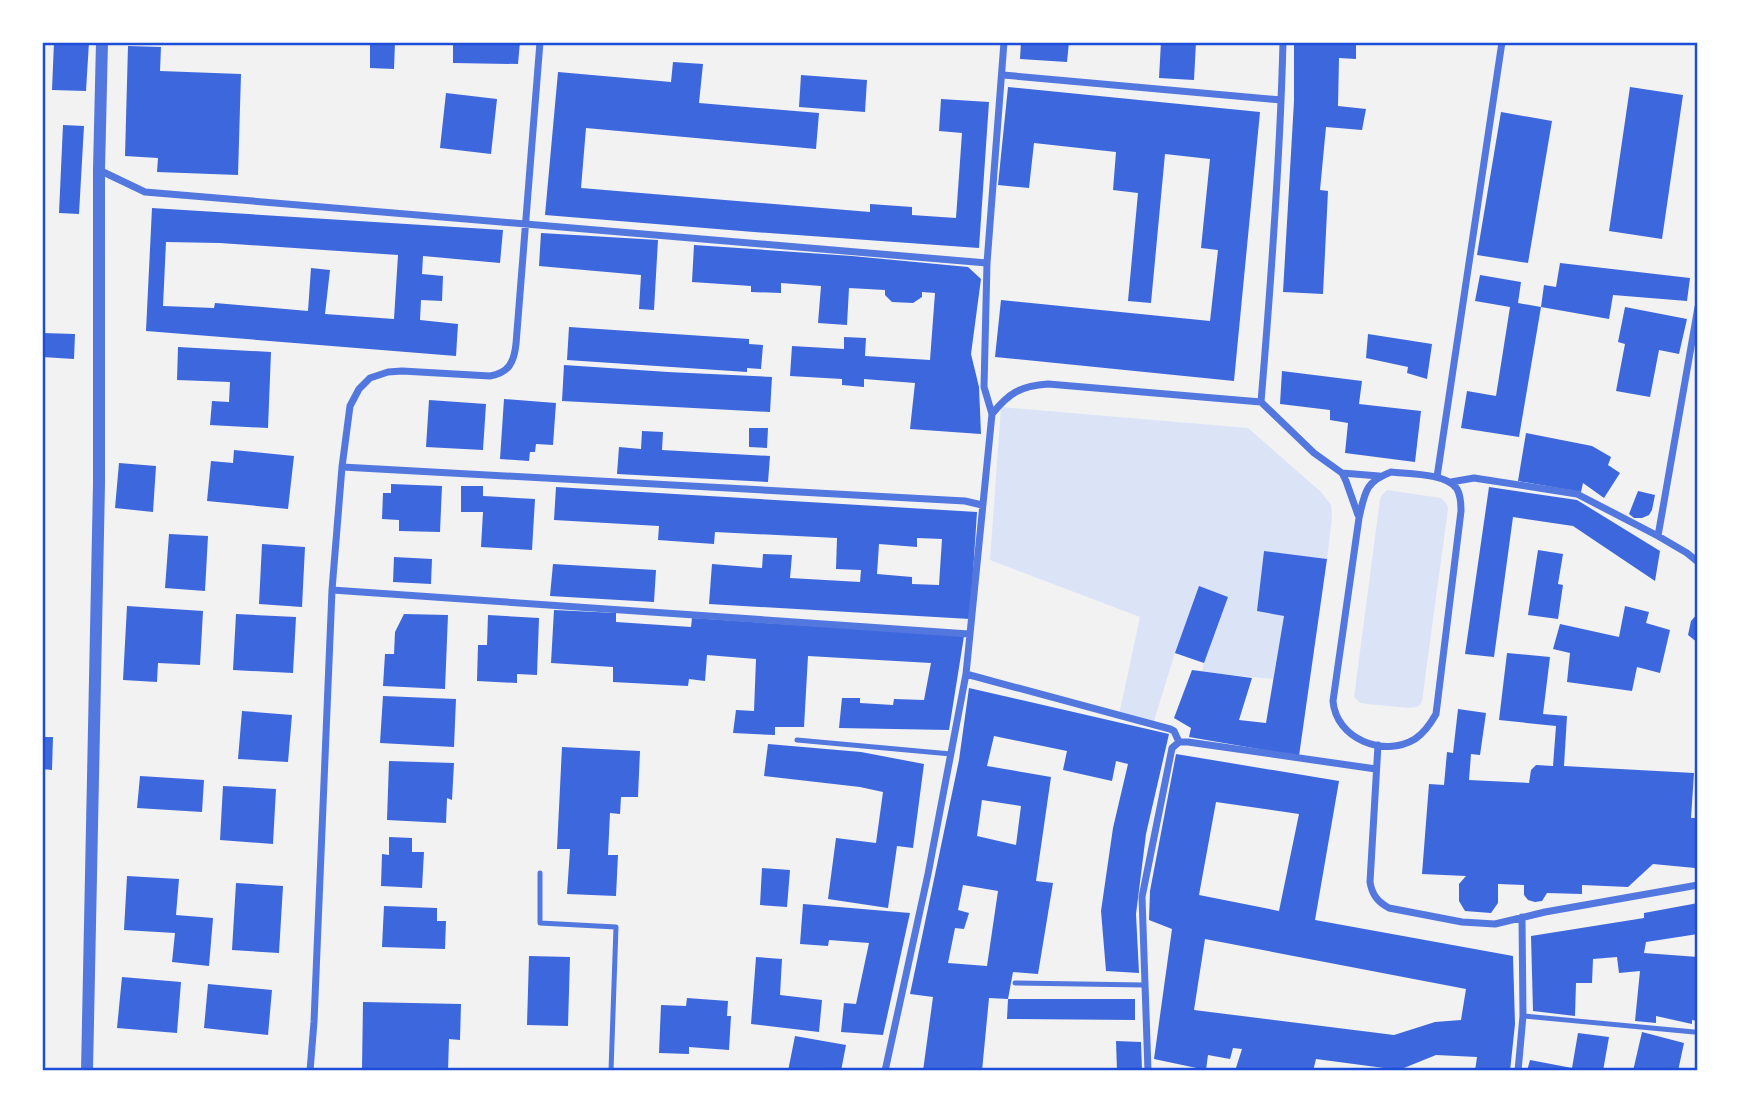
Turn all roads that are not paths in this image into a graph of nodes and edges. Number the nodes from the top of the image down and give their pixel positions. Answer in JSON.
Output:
{"nodes":[{"id":1,"x":103,"y":42,"type":"edge"},
{"id":2,"x":540,"y":42,"type":"edge"},
{"id":3,"x":1004,"y":42,"type":"edge"},
{"id":4,"x":1283,"y":42,"type":"edge"},
{"id":5,"x":1502,"y":42,"type":"edge"},
{"id":6,"x":1003,"y":75,"type":"junction"},
{"id":7,"x":1281,"y":100,"type":"junction"},
{"id":8,"x":99,"y":170,"type":"junction"},
{"id":9,"x":525,"y":224,"type":"junction"},
{"id":10,"x":987,"y":263,"type":"junction"},
{"id":11,"x":1698,"y":307,"type":"edge"},
{"id":12,"x":1261,"y":402,"type":"junction"},
{"id":13,"x":992,"y":414,"type":"junction"},
{"id":14,"x":342,"y":467,"type":"junction"},
{"id":15,"x":1342,"y":473,"type":"junction"},
{"id":16,"x":1379,"y":476,"type":"junction"},
{"id":17,"x":1437,"y":477,"type":"junction"},
{"id":18,"x":1451,"y":482,"type":"junction"},
{"id":19,"x":982,"y":505,"type":"junction"},
{"id":20,"x":1359,"y":518,"type":"junction"},
{"id":21,"x":1658,"y":536,"type":"junction"},
{"id":22,"x":1698,"y":562,"type":"edge"},
{"id":23,"x":332,"y":590,"type":"junction"},
{"id":24,"x":969,"y":634,"type":"junction"},
{"id":25,"x":966,"y":674,"type":"junction"},
{"id":26,"x":797,"y":740,"type":"dead end"},
{"id":27,"x":1179,"y":742,"type":"junction"},
{"id":28,"x":1378,"y":745,"type":"junction"},
{"id":29,"x":951,"y":754,"type":"junction"},
{"id":30,"x":1376,"y":769,"type":"junction"},
{"id":31,"x":540,"y":873,"type":"dead end"},
{"id":32,"x":1698,"y":885,"type":"edge"},
{"id":33,"x":1522,"y":917,"type":"junction"},
{"id":34,"x":1016,"y":983,"type":"dead end"},
{"id":35,"x":1144,"y":985,"type":"junction"},
{"id":36,"x":1522,"y":1016,"type":"junction"},
{"id":37,"x":1694,"y":1032,"type":"dead end"},
{"id":38,"x":87,"y":1071,"type":"edge"},
{"id":39,"x":310,"y":1071,"type":"edge"},
{"id":40,"x":611,"y":1071,"type":"edge"},
{"id":41,"x":885,"y":1071,"type":"edge"},
{"id":42,"x":1148,"y":1071,"type":"edge"},
{"id":43,"x":1518,"y":1071,"type":"edge"}],
"edges":[{"from":1,"to":8,"type":"street"},
{"from":2,"to":9,"type":"street"},
{"from":3,"to":6,"type":"street"},
{"from":4,"to":7,"type":"street"},
{"from":5,"to":17,"type":"street"},
{"from":6,"to":7,"type":"street"},
{"from":6,"to":10,"type":"street"},
{"from":7,"to":12,"type":"street"},
{"from":8,"to":9,"type":"street"},
{"from":8,"to":38,"type":"street"},
{"from":9,"to":10,"type":"street"},
{"from":9,"to":14,"type":"street"},
{"from":10,"to":13,"type":"street"},
{"from":11,"to":21,"type":"street"},
{"from":12,"to":13,"type":"street"},
{"from":12,"to":15,"type":"street"},
{"from":13,"to":19,"type":"street"},
{"from":14,"to":19,"type":"street"},
{"from":14,"to":23,"type":"street"},
{"from":15,"to":16,"type":"street"},
{"from":15,"to":20,"type":"street"},
{"from":16,"to":17,"type":"street"},
{"from":16,"to":20,"type":"street"},
{"from":17,"to":18,"type":"street"},
{"from":18,"to":21,"type":"street"},
{"from":18,"to":28,"type":"street"},
{"from":19,"to":24,"type":"street"},
{"from":20,"to":28,"type":"street"},
{"from":21,"to":22,"type":"street"},
{"from":23,"to":24,"type":"street"},
{"from":23,"to":39,"type":"street"},
{"from":24,"to":25,"type":"street"},
{"from":25,"to":27,"type":"street"},
{"from":25,"to":29,"type":"street"},
{"from":26,"to":29,"type":"lane"},
{"from":27,"to":30,"type":"street"},
{"from":27,"to":35,"type":"street"},
{"from":28,"to":30,"type":"street"},
{"from":29,"to":41,"type":"street"},
{"from":30,"to":33,"type":"street"},
{"from":31,"to":40,"type":"lane"},
{"from":32,"to":33,"type":"street"},
{"from":33,"to":36,"type":"street"},
{"from":34,"to":35,"type":"lane"},
{"from":35,"to":42,"type":"street"},
{"from":36,"to":37,"type":"lane"},
{"from":36,"to":43,"type":"street"}]}
